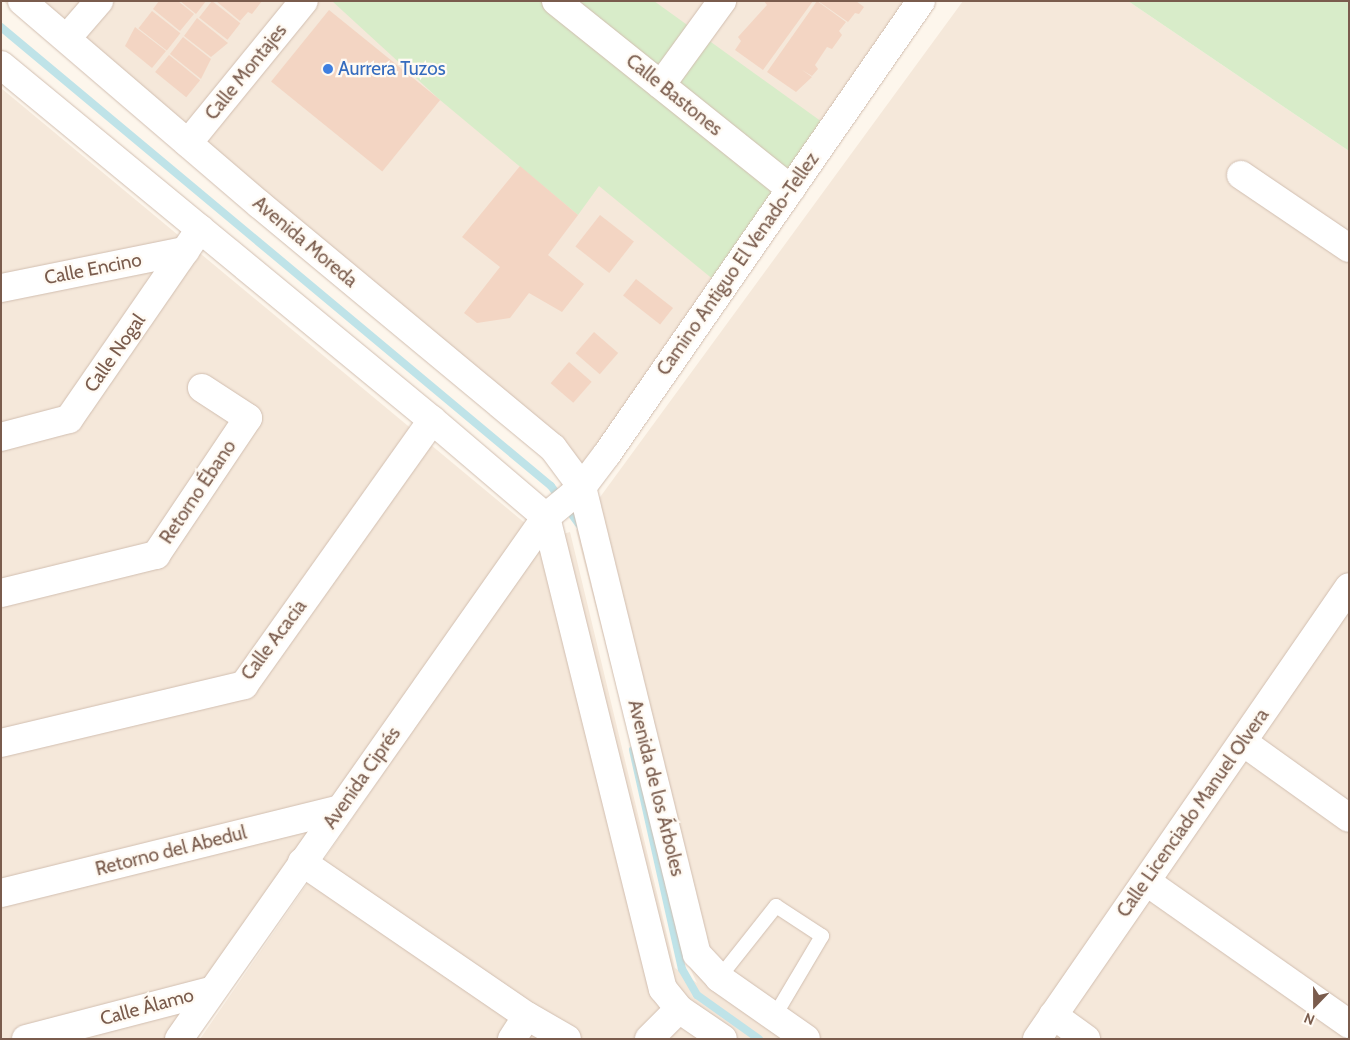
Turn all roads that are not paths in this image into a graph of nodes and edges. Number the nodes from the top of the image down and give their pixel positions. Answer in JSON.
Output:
{"nodes":[{"id":1,"x":22,"y":1,"type":"edge"},
{"id":2,"x":99,"y":1,"type":"edge"},
{"id":3,"x":304,"y":1,"type":"edge"},
{"id":4,"x":556,"y":1,"type":"edge"},
{"id":5,"x":722,"y":1,"type":"edge"},
{"id":6,"x":921,"y":1,"type":"edge"},
{"id":7,"x":67,"y":38,"type":"junction"},
{"id":8,"x":1,"y":65,"type":"edge"},
{"id":9,"x":660,"y":85,"type":"junction"},
{"id":10,"x":188,"y":142,"type":"junction"},
{"id":11,"x":1241,"y":175,"type":"dead end"},
{"id":12,"x":791,"y":189,"type":"junction"},
{"id":13,"x":192,"y":240,"type":"junction"},
{"id":14,"x":1349,"y":248,"type":"edge"},
{"id":15,"x":1,"y":288,"type":"edge"},
{"id":16,"x":202,"y":388,"type":"dead end"},
{"id":17,"x":432,"y":420,"type":"junction"},
{"id":18,"x":1,"y":438,"type":"edge"},
{"id":19,"x":582,"y":487,"type":"junction"},
{"id":20,"x":546,"y":517,"type":"junction"},
{"id":21,"x":1349,"y":587,"type":"edge"},
{"id":22,"x":1,"y":593,"type":"edge"},
{"id":23,"x":1243,"y":742,"type":"junction"},
{"id":24,"x":1,"y":744,"type":"edge"},
{"id":25,"x":340,"y":809,"type":"junction"},
{"id":26,"x":1349,"y":818,"type":"edge"},
{"id":27,"x":302,"y":862,"type":"junction"},
{"id":28,"x":1147,"y":882,"type":"junction"},
{"id":29,"x":1,"y":893,"type":"edge"},
{"id":30,"x":719,"y":978,"type":"junction"},
{"id":31,"x":210,"y":991,"type":"junction"},
{"id":32,"x":679,"y":1009,"type":"junction"},
{"id":33,"x":1053,"y":1015,"type":"junction"},
{"id":34,"x":527,"y":1016,"type":"junction"},
{"id":35,"x":774,"y":1017,"type":"junction"},
{"id":36,"x":1349,"y":1024,"type":"edge"},
{"id":37,"x":26,"y":1039,"type":"edge"},
{"id":38,"x":179,"y":1039,"type":"edge"},
{"id":39,"x":512,"y":1039,"type":"edge"},
{"id":40,"x":567,"y":1039,"type":"edge"},
{"id":41,"x":649,"y":1039,"type":"edge"},
{"id":42,"x":723,"y":1039,"type":"edge"},
{"id":43,"x":806,"y":1039,"type":"edge"},
{"id":44,"x":1037,"y":1039,"type":"edge"},
{"id":45,"x":1086,"y":1039,"type":"edge"}],
"edges":[{"from":1,"to":7,"type":"street","name":"Avenida Moreda"},
{"from":2,"to":7,"type":"street"},
{"from":3,"to":10,"type":"street","name":"Calle Montajes"},
{"from":4,"to":9,"type":"street","name":"Calle Bastones"},
{"from":5,"to":9,"type":"street"},
{"from":6,"to":12,"type":"street","name":"Camino Antiguo El Venado-Tellez"},
{"from":7,"to":10,"type":"street","name":"Avenida Moreda"},
{"from":8,"to":13,"type":"street"},
{"from":9,"to":12,"type":"street","name":"Calle Bastones"},
{"from":10,"to":19,"type":"street","name":"Avenida Moreda"},
{"from":11,"to":14,"type":"street"},
{"from":12,"to":19,"type":"street","name":"Camino Antiguo El Venado-Tellez"},
{"from":13,"to":15,"type":"street","name":"Calle Encino"},
{"from":13,"to":17,"type":"street"},
{"from":13,"to":18,"type":"street","name":"Calle Nogal"},
{"from":16,"to":22,"type":"street","name":"Retorno Ébano"},
{"from":17,"to":20,"type":"street"},
{"from":17,"to":24,"type":"street","name":"Calle Acacia"},
{"from":19,"to":20,"type":"street","name":"Camino Antiguo El Venado-Tellez"},
{"from":19,"to":30,"type":"street","name":"Avenida de los Árboles"},
{"from":20,"to":25,"type":"street","name":"Avenida Ciprés"},
{"from":20,"to":32,"type":"street"},
{"from":21,"to":23,"type":"street","name":"Calle Licenciado Manuel Olvera"},
{"from":23,"to":26,"type":"street"},
{"from":23,"to":28,"type":"street","name":"Calle Licenciado Manuel Olvera"},
{"from":25,"to":27,"type":"street","name":"Avenida Ciprés"},
{"from":25,"to":29,"type":"street","name":"Retorno del Abedul"},
{"from":27,"to":31,"type":"street","name":"Avenida Ciprés"},
{"from":27,"to":34,"type":"street"},
{"from":28,"to":33,"type":"street","name":"Calle Licenciado Manuel Olvera"},
{"from":28,"to":36,"type":"street"},
{"from":30,"to":35,"type":"street","name":"Avenida de los Árboles"},
{"from":30,"to":35,"type":"lane"},
{"from":31,"to":37,"type":"street","name":"Calle Álamo"},
{"from":31,"to":38,"type":"street","name":"Avenida Ciprés"},
{"from":32,"to":41,"type":"street"},
{"from":32,"to":42,"type":"street"},
{"from":33,"to":44,"type":"street","name":"Calle Licenciado Manuel Olvera"},
{"from":33,"to":45,"type":"street"},
{"from":34,"to":39,"type":"street"},
{"from":34,"to":40,"type":"street"},
{"from":35,"to":43,"type":"street","name":"Avenida de los Árboles"}]}
